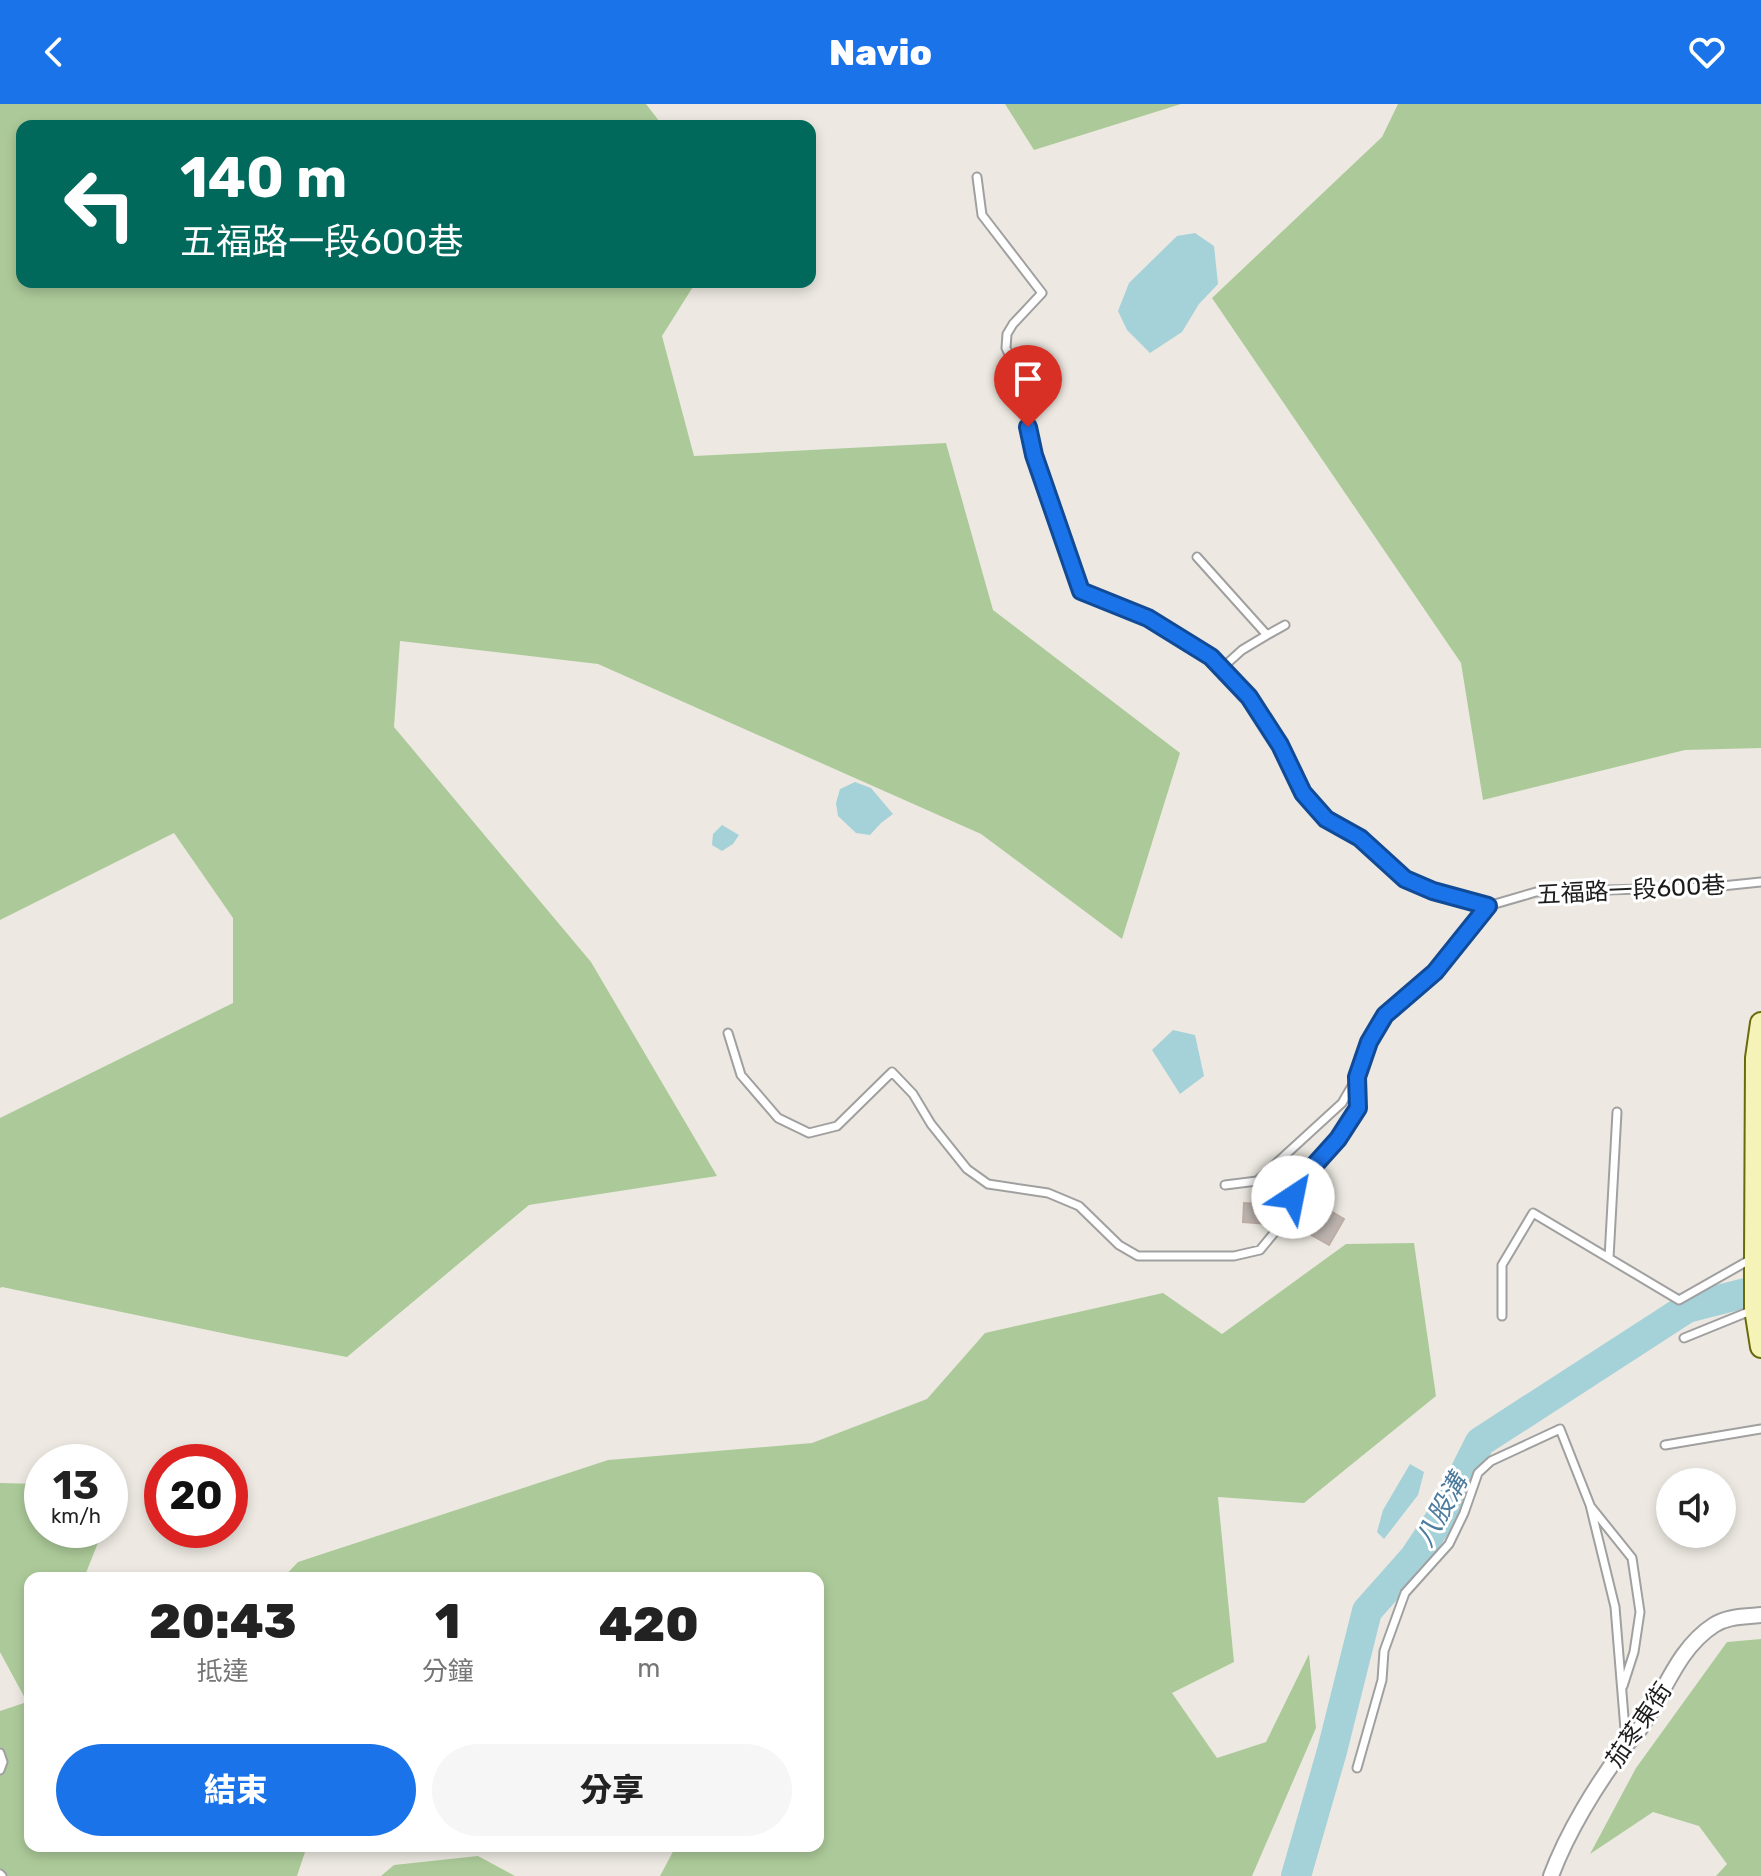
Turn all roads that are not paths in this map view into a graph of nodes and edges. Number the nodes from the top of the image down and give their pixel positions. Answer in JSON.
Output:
{"nodes":[{"id":1,"x":977,"y":177,"type":"dead end"},
{"id":2,"x":1197,"y":557,"type":"dead end"},
{"id":3,"x":1285,"y":625,"type":"dead end"},
{"id":4,"x":1267,"y":635,"type":"junction"},
{"id":5,"x":1222,"y":668,"type":"junction"},
{"id":6,"x":1761,"y":882,"type":"edge"},
{"id":7,"x":1488,"y":906,"type":"junction"},
{"id":8,"x":1761,"y":1023,"type":"edge"},
{"id":9,"x":728,"y":1033,"type":"dead end"},
{"id":10,"x":1357,"y":1077,"type":"junction"},
{"id":11,"x":1617,"y":1112,"type":"dead end"},
{"id":12,"x":1225,"y":1185,"type":"dead end"},
{"id":13,"x":1755,"y":1257,"type":"junction"},
{"id":14,"x":1609,"y":1258,"type":"junction"},
{"id":15,"x":1755,"y":1309,"type":"junction"},
{"id":16,"x":1502,"y":1316,"type":"dead end"},
{"id":17,"x":1684,"y":1338,"type":"dead end"},
{"id":18,"x":1761,"y":1347,"type":"edge"},
{"id":19,"x":1761,"y":1429,"type":"edge"},
{"id":20,"x":1665,"y":1445,"type":"dead end"},
{"id":21,"x":1590,"y":1505,"type":"junction"},
{"id":22,"x":1761,"y":1615,"type":"edge"},
{"id":23,"x":1621,"y":1692,"type":"junction"},
{"id":24,"x":1626,"y":1745,"type":"junction"},
{"id":25,"x":0,"y":1753,"type":"edge"},
{"id":26,"x":1357,"y":1768,"type":"dead end"},
{"id":27,"x":0,"y":1770,"type":"edge"},
{"id":28,"x":1551,"y":1876,"type":"edge"}],
"edges":[{"from":1,"to":5,"type":"lane"},
{"from":2,"to":4,"type":"lane"},
{"from":3,"to":4,"type":"lane"},
{"from":4,"to":5,"type":"lane"},
{"from":5,"to":7,"type":"lane"},
{"from":6,"to":7,"type":"lane","name":"五福路一段600巷"},
{"from":7,"to":10,"type":"lane"},
{"from":8,"to":13,"type":"main road"},
{"from":9,"to":10,"type":"lane"},
{"from":10,"to":12,"type":"lane"},
{"from":11,"to":14,"type":"lane"},
{"from":13,"to":14,"type":"lane"},
{"from":13,"to":15,"type":"main road"},
{"from":14,"to":16,"type":"lane"},
{"from":15,"to":17,"type":"lane"},
{"from":15,"to":18,"type":"main road"},
{"from":19,"to":20,"type":"lane"},
{"from":21,"to":23,"type":"lane"},
{"from":21,"to":23,"type":"lane"},
{"from":21,"to":26,"type":"lane"},
{"from":22,"to":24,"type":"street","name":"茄苳東街"},
{"from":23,"to":24,"type":"lane"},
{"from":24,"to":28,"type":"street","name":"茄苳東街"},
{"from":25,"to":27,"type":"lane"}]}
